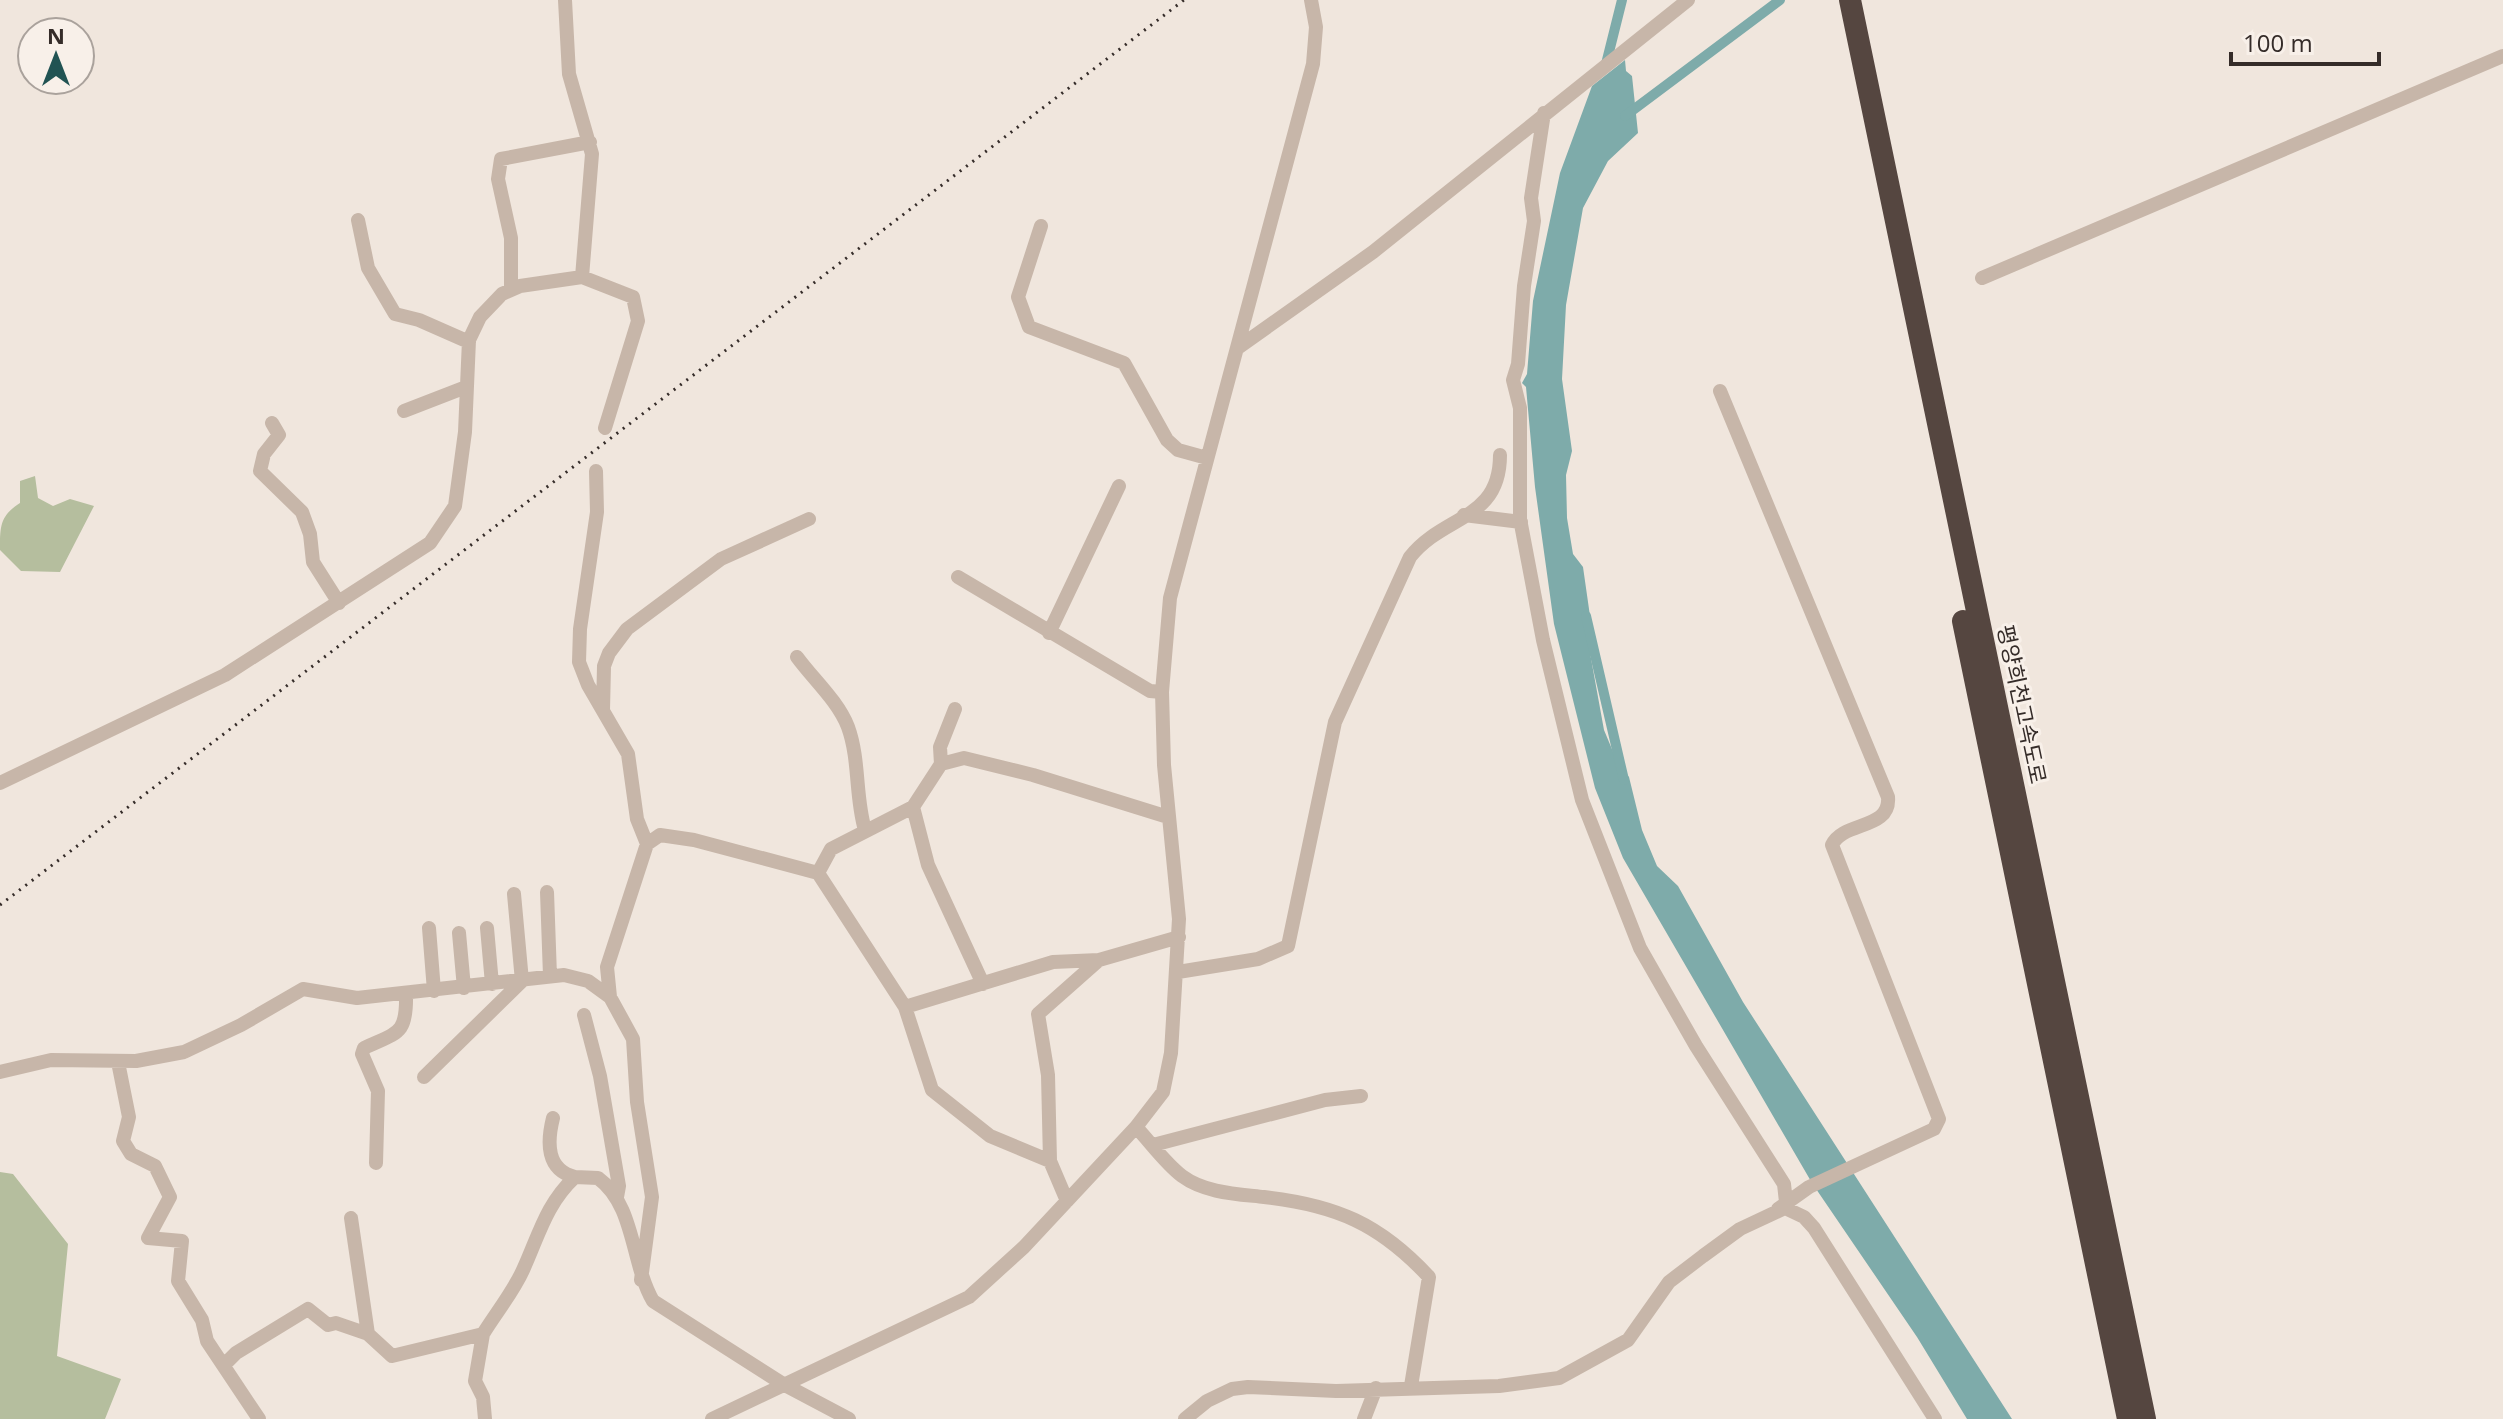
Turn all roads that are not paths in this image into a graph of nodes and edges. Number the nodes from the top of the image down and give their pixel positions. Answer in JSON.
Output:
{"nodes":[{"id":1,"x":1311,"y":0,"type":"edge"},
{"id":2,"x":1688,"y":0,"type":"edge"},
{"id":3,"x":1837,"y":0,"type":"edge"},
{"id":4,"x":1850,"y":0,"type":"edge"},
{"id":5,"x":563,"y":3,"type":"edge"},
{"id":6,"x":2503,"y":56,"type":"edge"},
{"id":7,"x":1544,"y":113,"type":"junction"},
{"id":8,"x":590,"y":142,"type":"junction"},
{"id":9,"x":358,"y":220,"type":"dead end"},
{"id":10,"x":1041,"y":226,"type":"dead end"},
{"id":11,"x":582,"y":277,"type":"junction"},
{"id":12,"x":1982,"y":278,"type":"dead end"},
{"id":13,"x":511,"y":289,"type":"junction"},
{"id":14,"x":469,"y":342,"type":"junction"},
{"id":15,"x":1239,"y":347,"type":"junction"},
{"id":16,"x":466,"y":387,"type":"junction"},
{"id":17,"x":1720,"y":391,"type":"dead end"},
{"id":18,"x":404,"y":411,"type":"dead end"},
{"id":19,"x":272,"y":423,"type":"dead end"},
{"id":20,"x":605,"y":428,"type":"dead end"},
{"id":21,"x":1500,"y":455,"type":"dead end"},
{"id":22,"x":1207,"y":458,"type":"junction"},
{"id":23,"x":596,"y":471,"type":"dead end"},
{"id":24,"x":1119,"y":486,"type":"dead end"},
{"id":25,"x":1464,"y":515,"type":"junction"},
{"id":26,"x":809,"y":519,"type":"dead end"},
{"id":27,"x":1521,"y":522,"type":"junction"},
{"id":28,"x":958,"y":577,"type":"dead end"},
{"id":29,"x":339,"y":603,"type":"junction"},
{"id":30,"x":1049,"y":633,"type":"junction"},
{"id":31,"x":797,"y":657,"type":"dead end"},
{"id":32,"x":1162,"y":692,"type":"junction"},
{"id":33,"x":955,"y":709,"type":"dead end"},
{"id":34,"x":603,"y":711,"type":"junction"},
{"id":35,"x":941,"y":764,"type":"junction"},
{"id":36,"x":0,"y":783,"type":"edge"},
{"id":37,"x":913,"y":807,"type":"junction"},
{"id":38,"x":1168,"y":817,"type":"junction"},
{"id":39,"x":865,"y":830,"type":"junction"},
{"id":40,"x":647,"y":844,"type":"junction"},
{"id":41,"x":818,"y":873,"type":"junction"},
{"id":42,"x":547,"y":892,"type":"dead end"},
{"id":43,"x":514,"y":894,"type":"dead end"},
{"id":44,"x":429,"y":928,"type":"dead end"},
{"id":45,"x":487,"y":928,"type":"dead end"},
{"id":46,"x":459,"y":933,"type":"dead end"},
{"id":47,"x":1179,"y":937,"type":"junction"},
{"id":48,"x":1099,"y":960,"type":"junction"},
{"id":49,"x":1178,"y":972,"type":"junction"},
{"id":50,"x":550,"y":976,"type":"junction"},
{"id":51,"x":522,"y":981,"type":"junction"},
{"id":52,"x":492,"y":984,"type":"junction"},
{"id":53,"x":983,"y":984,"type":"junction"},
{"id":54,"x":464,"y":988,"type":"junction"},
{"id":55,"x":434,"y":991,"type":"junction"},
{"id":56,"x":406,"y":994,"type":"junction"},
{"id":57,"x":610,"y":997,"type":"junction"},
{"id":58,"x":905,"y":1007,"type":"junction"},
{"id":59,"x":584,"y":1015,"type":"dead end"},
{"id":60,"x":118,"y":1062,"type":"junction"},
{"id":61,"x":0,"y":1072,"type":"edge"},
{"id":62,"x":424,"y":1077,"type":"dead end"},
{"id":63,"x":1361,"y":1096,"type":"dead end"},
{"id":64,"x":553,"y":1118,"type":"dead end"},
{"id":65,"x":1136,"y":1127,"type":"junction"},
{"id":66,"x":1153,"y":1145,"type":"junction"},
{"id":67,"x":1050,"y":1161,"type":"junction"},
{"id":68,"x":376,"y":1163,"type":"dead end"},
{"id":69,"x":575,"y":1177,"type":"junction"},
{"id":70,"x":617,"y":1197,"type":"junction"},
{"id":71,"x":1067,"y":1201,"type":"junction"},
{"id":72,"x":1782,"y":1206,"type":"junction"},
{"id":73,"x":351,"y":1218,"type":"dead end"},
{"id":74,"x":641,"y":1280,"type":"junction"},
{"id":75,"x":368,"y":1334,"type":"junction"},
{"id":76,"x":483,"y":1334,"type":"junction"},
{"id":77,"x":225,"y":1364,"type":"junction"},
{"id":78,"x":783,"y":1384,"type":"junction"},
{"id":79,"x":1411,"y":1386,"type":"junction"},
{"id":80,"x":1376,"y":1388,"type":"junction"},
{"id":81,"x":259,"y":1419,"type":"edge"},
{"id":82,"x":485,"y":1419,"type":"edge"},
{"id":83,"x":712,"y":1419,"type":"edge"},
{"id":84,"x":849,"y":1419,"type":"edge"},
{"id":85,"x":1185,"y":1419,"type":"edge"},
{"id":86,"x":1364,"y":1419,"type":"edge"},
{"id":87,"x":1935,"y":1419,"type":"edge"},
{"id":88,"x":2128,"y":1419,"type":"edge"},
{"id":89,"x":2145,"y":1419,"type":"edge"}],
"edges":[{"from":1,"to":15,"type":"street"},
{"from":2,"to":7,"type":"street"},
{"from":3,"to":88,"type":"highway","name":"평양희천고속도로"},
{"from":4,"to":89,"type":"highway","name":"평양희천고속도로"},
{"from":5,"to":8,"type":"street"},
{"from":6,"to":12,"type":"street"},
{"from":7,"to":15,"type":"street"},
{"from":7,"to":27,"type":"street"},
{"from":8,"to":11,"type":"street"},
{"from":8,"to":13,"type":"street"},
{"from":9,"to":14,"type":"street"},
{"from":10,"to":22,"type":"street"},
{"from":11,"to":13,"type":"street"},
{"from":11,"to":20,"type":"street"},
{"from":13,"to":14,"type":"street"},
{"from":14,"to":16,"type":"street"},
{"from":15,"to":22,"type":"street"},
{"from":16,"to":18,"type":"street"},
{"from":16,"to":29,"type":"street"},
{"from":17,"to":72,"type":"street"},
{"from":19,"to":29,"type":"street"},
{"from":21,"to":25,"type":"street"},
{"from":22,"to":32,"type":"street"},
{"from":23,"to":34,"type":"street"},
{"from":24,"to":30,"type":"street"},
{"from":25,"to":27,"type":"street"},
{"from":25,"to":49,"type":"street"},
{"from":26,"to":34,"type":"street"},
{"from":27,"to":72,"type":"street"},
{"from":28,"to":30,"type":"street"},
{"from":29,"to":36,"type":"street"},
{"from":30,"to":32,"type":"street"},
{"from":31,"to":39,"type":"street"},
{"from":32,"to":38,"type":"street"},
{"from":33,"to":35,"type":"street"},
{"from":34,"to":40,"type":"street"},
{"from":35,"to":37,"type":"street"},
{"from":35,"to":38,"type":"street"},
{"from":37,"to":39,"type":"street"},
{"from":37,"to":53,"type":"street"},
{"from":38,"to":47,"type":"street"},
{"from":39,"to":41,"type":"street"},
{"from":40,"to":41,"type":"street"},
{"from":40,"to":57,"type":"street"},
{"from":41,"to":58,"type":"street"},
{"from":42,"to":50,"type":"street"},
{"from":43,"to":51,"type":"street"},
{"from":44,"to":55,"type":"street"},
{"from":45,"to":52,"type":"street"},
{"from":46,"to":54,"type":"street"},
{"from":47,"to":48,"type":"street"},
{"from":47,"to":49,"type":"street"},
{"from":48,"to":53,"type":"street"},
{"from":48,"to":67,"type":"street"},
{"from":49,"to":65,"type":"street"},
{"from":50,"to":51,"type":"street"},
{"from":50,"to":57,"type":"street"},
{"from":51,"to":52,"type":"street"},
{"from":51,"to":62,"type":"street"},
{"from":52,"to":54,"type":"street"},
{"from":53,"to":58,"type":"street"},
{"from":54,"to":55,"type":"street"},
{"from":55,"to":56,"type":"street"},
{"from":56,"to":60,"type":"street"},
{"from":56,"to":68,"type":"street"},
{"from":57,"to":74,"type":"street"},
{"from":58,"to":67,"type":"street"},
{"from":59,"to":70,"type":"street"},
{"from":60,"to":61,"type":"street"},
{"from":60,"to":77,"type":"street"},
{"from":63,"to":66,"type":"street"},
{"from":64,"to":69,"type":"street"},
{"from":65,"to":66,"type":"street"},
{"from":65,"to":71,"type":"street"},
{"from":66,"to":79,"type":"street"},
{"from":67,"to":71,"type":"street"},
{"from":69,"to":70,"type":"street"},
{"from":69,"to":76,"type":"street"},
{"from":70,"to":74,"type":"street"},
{"from":71,"to":78,"type":"street"},
{"from":72,"to":79,"type":"street"},
{"from":72,"to":87,"type":"street"},
{"from":73,"to":75,"type":"street"},
{"from":74,"to":78,"type":"street"},
{"from":75,"to":76,"type":"street"},
{"from":75,"to":77,"type":"street"},
{"from":76,"to":82,"type":"street"},
{"from":77,"to":81,"type":"street"},
{"from":78,"to":83,"type":"street"},
{"from":78,"to":84,"type":"street"},
{"from":79,"to":80,"type":"street"},
{"from":80,"to":85,"type":"street"},
{"from":80,"to":86,"type":"street"}]}
